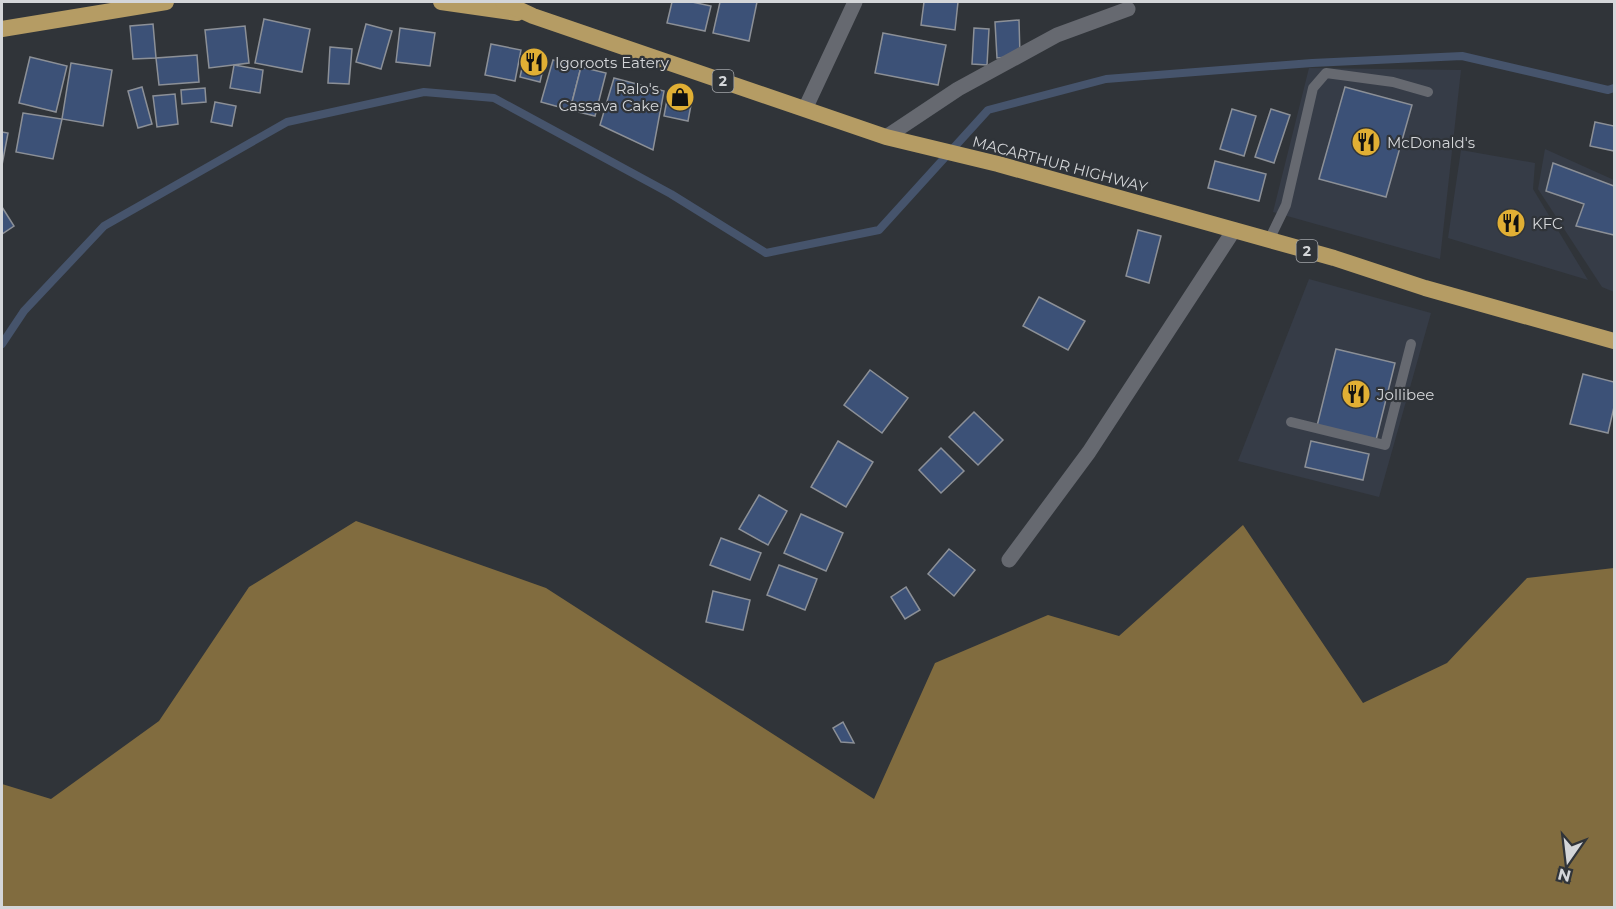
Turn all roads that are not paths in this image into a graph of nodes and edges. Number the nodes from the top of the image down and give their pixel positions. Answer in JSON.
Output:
{"nodes":[{"id":1,"x":166,"y":2,"type":"edge"},
{"id":2,"x":441,"y":2,"type":"edge"},
{"id":3,"x":503,"y":2,"type":"edge"},
{"id":4,"x":855,"y":2,"type":"edge"},
{"id":5,"x":1128,"y":9,"type":"dead end"},
{"id":6,"x":533,"y":16,"type":"junction"},
{"id":7,"x":2,"y":29,"type":"edge"},
{"id":8,"x":1428,"y":92,"type":"dead end"},
{"id":9,"x":805,"y":109,"type":"junction"},
{"id":10,"x":886,"y":137,"type":"junction"},
{"id":11,"x":1234,"y":230,"type":"junction"},
{"id":12,"x":1269,"y":240,"type":"junction"},
{"id":13,"x":1614,"y":341,"type":"edge"},
{"id":14,"x":1412,"y":344,"type":"dead end"},
{"id":15,"x":1291,"y":422,"type":"dead end"},
{"id":16,"x":1009,"y":560,"type":"dead end"}],
"edges":[{"from":1,"to":7,"type":"highway"},
{"from":2,"to":6,"type":"highway"},
{"from":3,"to":6,"type":"highway","name":"MACARTHUR HIGHWAY","number":"2"},
{"from":4,"to":9,"type":"street"},
{"from":5,"to":10,"type":"street"},
{"from":6,"to":9,"type":"highway","name":"MACARTHUR HIGHWAY","number":"2"},
{"from":8,"to":12,"type":"lane"},
{"from":9,"to":10,"type":"highway","name":"MACARTHUR HIGHWAY","number":"2"},
{"from":10,"to":11,"type":"highway","name":"MACARTHUR HIGHWAY","number":"2"},
{"from":11,"to":12,"type":"highway","name":"MACARTHUR HIGHWAY","number":"2"},
{"from":11,"to":16,"type":"street"},
{"from":12,"to":13,"type":"highway","name":"MACARTHUR HIGHWAY","number":"2"},
{"from":14,"to":15,"type":"lane"}]}
